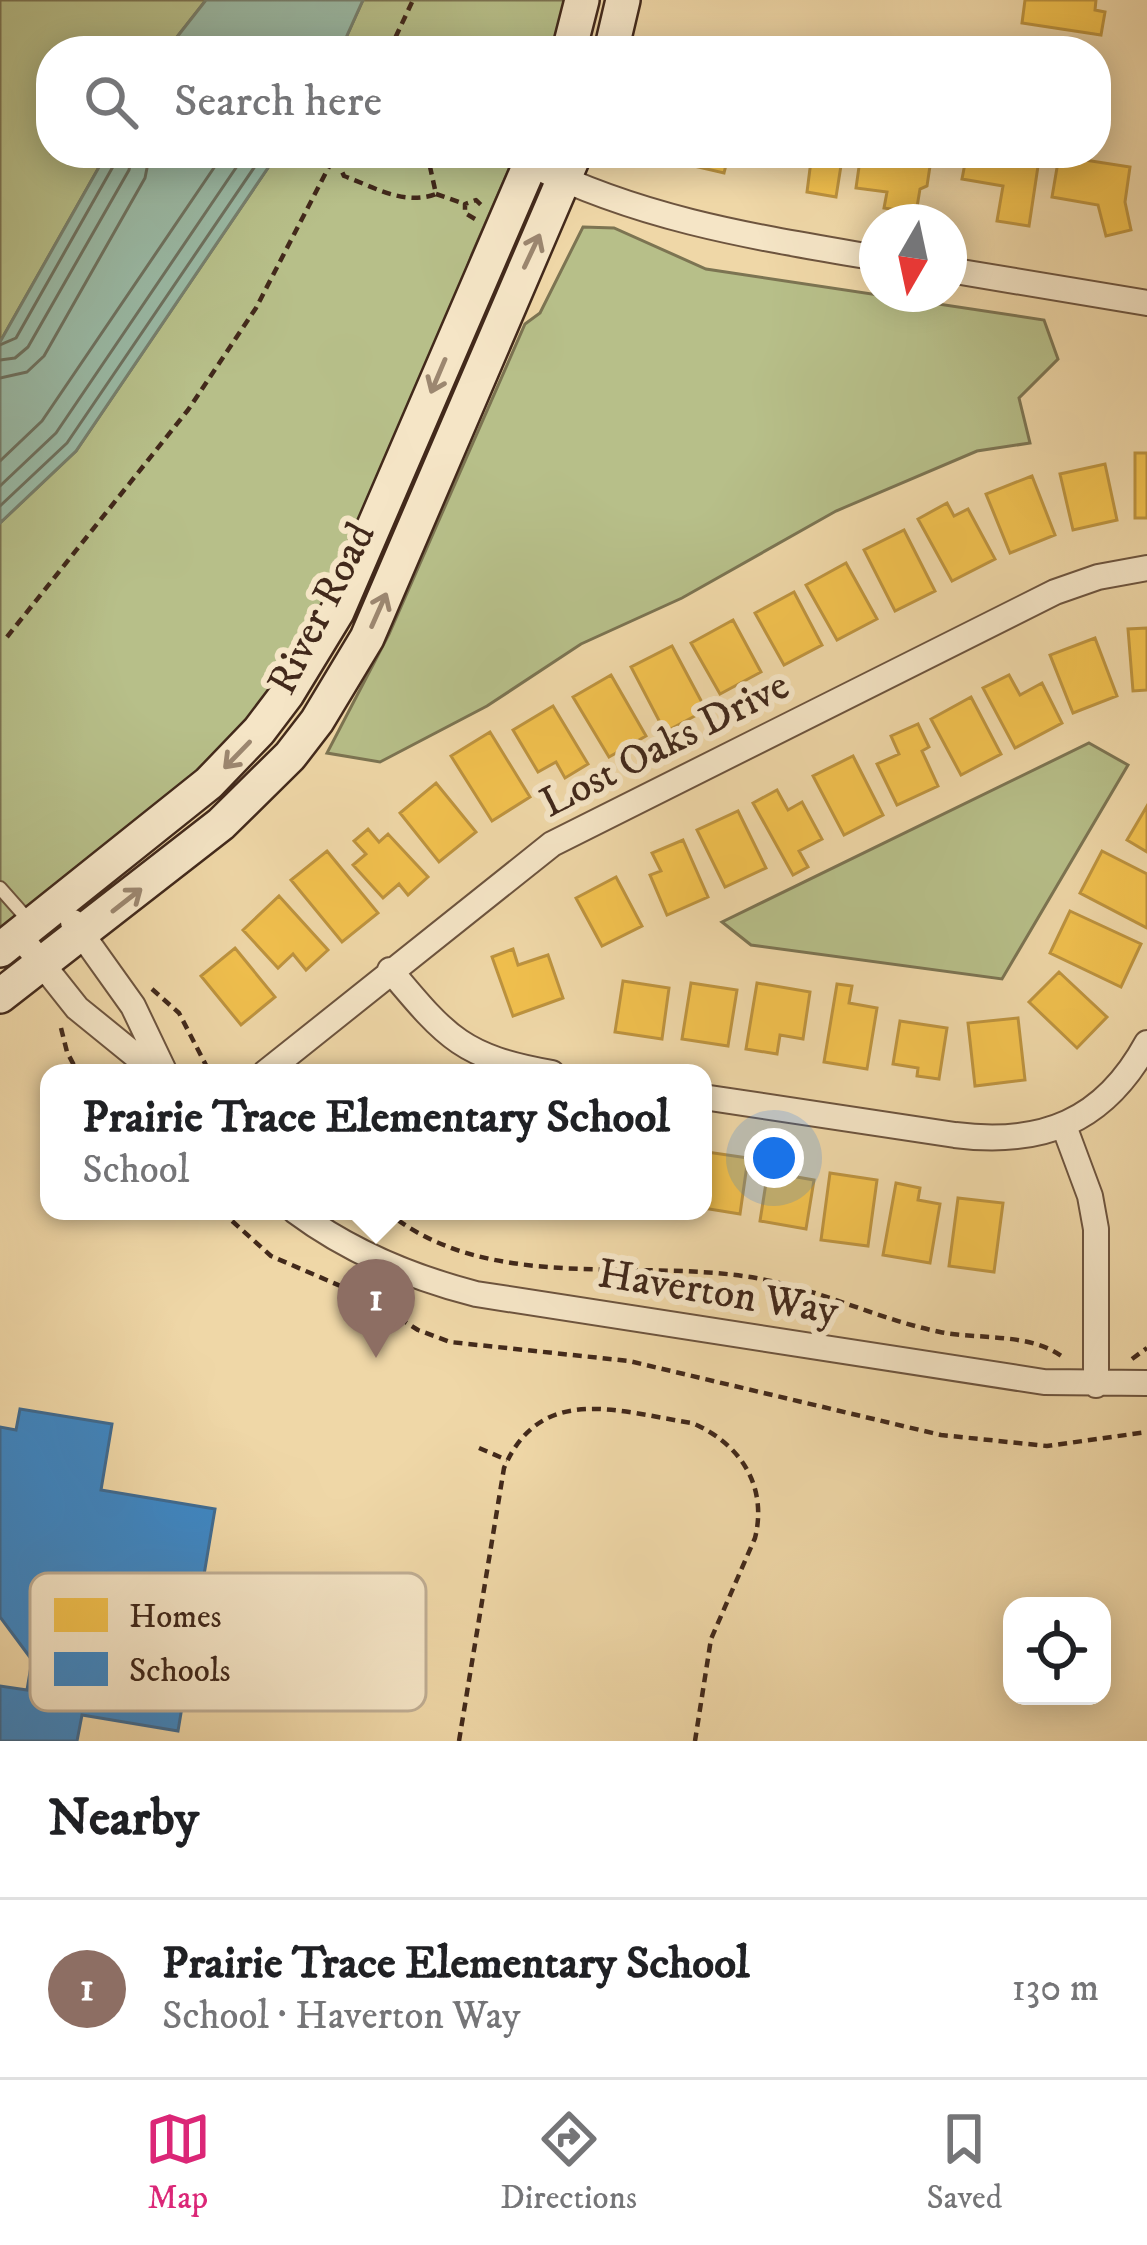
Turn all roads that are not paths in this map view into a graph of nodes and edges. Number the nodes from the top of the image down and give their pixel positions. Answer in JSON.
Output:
{"nodes":[{"id":1,"x":582,"y":0,"type":"edge"},
{"id":2,"x":623,"y":0,"type":"edge"},
{"id":3,"x":573,"y":36,"type":"edge"},
{"id":4,"x":615,"y":36,"type":"edge"},
{"id":5,"x":528,"y":168,"type":"edge"},
{"id":6,"x":570,"y":168,"type":"edge"},
{"id":7,"x":572,"y":168,"type":"edge"},
{"id":8,"x":859,"y":254,"type":"edge"},
{"id":9,"x":967,"y":272,"type":"edge"},
{"id":10,"x":1147,"y":303,"type":"edge"},
{"id":11,"x":1147,"y":568,"type":"edge"},
{"id":12,"x":0,"y":888,"type":"edge"},
{"id":13,"x":27,"y":928,"type":"edge"},
{"id":14,"x":83,"y":934,"type":"junction"},
{"id":15,"x":42,"y":963,"type":"junction"},
{"id":16,"x":390,"y":970,"type":"junction"},
{"id":17,"x":0,"y":996,"type":"edge"},
{"id":18,"x":1147,"y":1042,"type":"edge"},
{"id":19,"x":148,"y":1064,"type":"edge"},
{"id":20,"x":157,"y":1064,"type":"edge"},
{"id":21,"x":276,"y":1064,"type":"edge"},
{"id":22,"x":510,"y":1064,"type":"edge"},
{"id":23,"x":712,"y":1097,"type":"edge"},
{"id":24,"x":1064,"y":1126,"type":"junction"},
{"id":25,"x":309,"y":1220,"type":"edge"},
{"id":26,"x":1096,"y":1374,"type":"junction"},
{"id":27,"x":1147,"y":1383,"type":"edge"}],
"edges":[{"from":1,"to":3,"type":"main road"},
{"from":2,"to":4,"type":"main road"},
{"from":5,"to":13,"type":"main road","name":"River Road","one_way":true},
{"from":14,"to":6,"type":"main road","name":"River Road","one_way":true},
{"from":7,"to":8,"type":"street"},
{"from":9,"to":10,"type":"street"},
{"from":11,"to":16,"type":"street","name":"Lost Oaks Drive"},
{"from":12,"to":13,"type":"lane"},
{"from":13,"to":14,"type":"street"},
{"from":13,"to":15,"type":"street"},
{"from":14,"to":15,"type":"main road","name":"River Road"},
{"from":14,"to":20,"type":"street"},
{"from":15,"to":17,"type":"main road","name":"River Road"},
{"from":15,"to":19,"type":"street"},
{"from":16,"to":21,"type":"street","name":"Lost Oaks Drive"},
{"from":16,"to":22,"type":"street"},
{"from":18,"to":24,"type":"street"},
{"from":23,"to":24,"type":"street"},
{"from":24,"to":26,"type":"street"},
{"from":25,"to":26,"type":"street","name":"Haverton Way"},
{"from":26,"to":27,"type":"street","name":"Haverton Way"}]}
